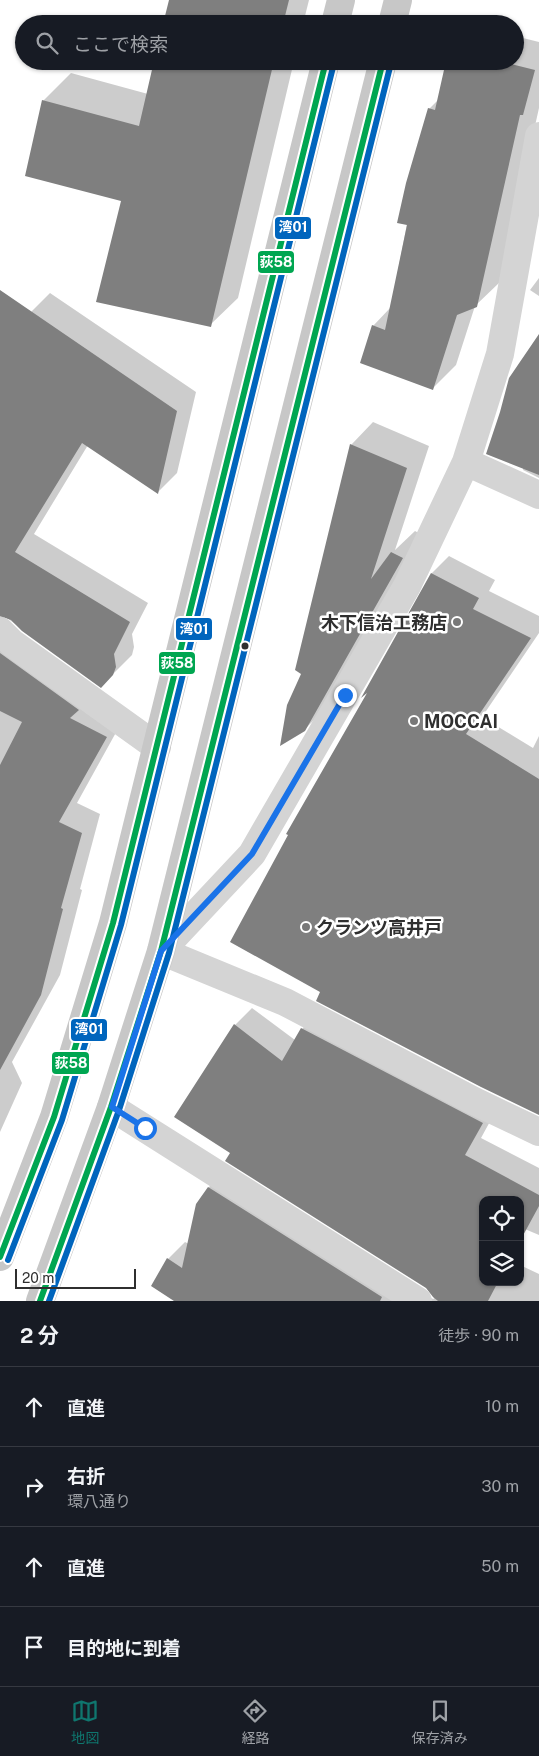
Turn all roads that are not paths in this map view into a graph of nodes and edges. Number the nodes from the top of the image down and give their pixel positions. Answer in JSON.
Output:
{"nodes":[{"id":1,"x":341,"y":0,"type":"edge"},
{"id":2,"x":398,"y":0,"type":"edge"},
{"id":3,"x":337,"y":15,"type":"edge"},
{"id":4,"x":394,"y":15,"type":"edge"},
{"id":5,"x":324,"y":70,"type":"edge"},
{"id":6,"x":381,"y":70,"type":"edge"},
{"id":7,"x":539,"y":136,"type":"edge"},
{"id":8,"x":466,"y":462,"type":"junction"},
{"id":9,"x":539,"y":495,"type":"edge"},
{"id":10,"x":0,"y":631,"type":"edge"},
{"id":11,"x":157,"y":747,"type":"junction"},
{"id":12,"x":161,"y":951,"type":"junction"},
{"id":13,"x":112,"y":1107,"type":"junction"},
{"id":14,"x":539,"y":1132,"type":"edge"},
{"id":15,"x":0,"y":1257,"type":"edge"},
{"id":16,"x":40,"y":1301,"type":"edge"},
{"id":17,"x":418,"y":1301,"type":"edge"}],
"edges":[{"from":1,"to":3,"type":"main road"},
{"from":2,"to":4,"type":"main road"},
{"from":5,"to":11,"type":"main road"},
{"from":6,"to":12,"type":"main road"},
{"from":7,"to":8,"type":"street"},
{"from":8,"to":9,"type":"street"},
{"from":8,"to":12,"type":"street"},
{"from":10,"to":11,"type":"street"},
{"from":11,"to":15,"type":"main road"},
{"from":12,"to":13,"type":"main road"},
{"from":12,"to":14,"type":"street"},
{"from":13,"to":16,"type":"main road"},
{"from":13,"to":17,"type":"street"}]}
